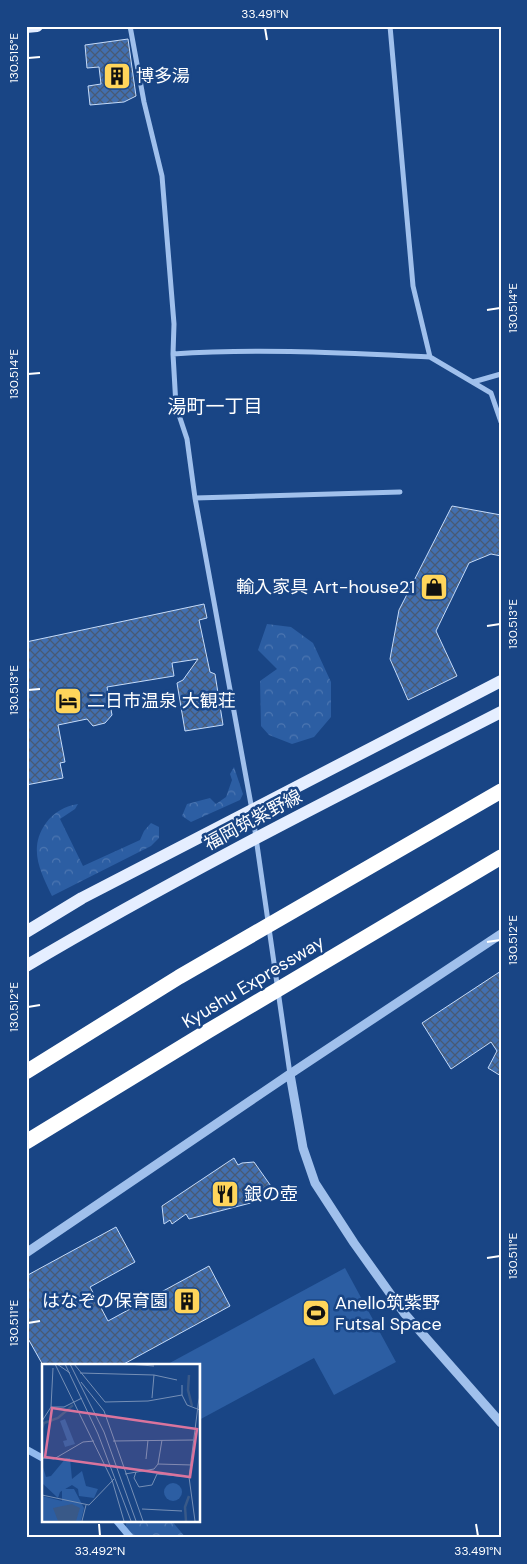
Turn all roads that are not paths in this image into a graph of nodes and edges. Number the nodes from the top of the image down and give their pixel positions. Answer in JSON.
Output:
{"nodes":[{"id":1,"x":37,"y":26,"type":"edge"},
{"id":2,"x":130,"y":26,"type":"edge"},
{"id":3,"x":390,"y":26,"type":"edge"},
{"id":4,"x":26,"y":27,"type":"edge"},
{"id":5,"x":173,"y":354,"type":"junction"},
{"id":6,"x":430,"y":357,"type":"junction"},
{"id":7,"x":501,"y":374,"type":"edge"},
{"id":8,"x":473,"y":382,"type":"junction"},
{"id":9,"x":501,"y":422,"type":"edge"},
{"id":10,"x":400,"y":492,"type":"dead end"},
{"id":11,"x":195,"y":498,"type":"junction"},
{"id":12,"x":501,"y":681,"type":"edge"},
{"id":13,"x":501,"y":712,"type":"edge"},
{"id":14,"x":501,"y":790,"type":"edge"},
{"id":15,"x":252,"y":810,"type":"junction"},
{"id":16,"x":256,"y":837,"type":"junction"},
{"id":17,"x":501,"y":857,"type":"edge"},
{"id":18,"x":26,"y":932,"type":"edge"},
{"id":19,"x":501,"y":934,"type":"edge"},
{"id":20,"x":26,"y":966,"type":"edge"},
{"id":21,"x":26,"y":1072,"type":"edge"},
{"id":22,"x":290,"y":1074,"type":"junction"},
{"id":23,"x":26,"y":1142,"type":"edge"},
{"id":24,"x":26,"y":1253,"type":"edge"},
{"id":25,"x":501,"y":1423,"type":"edge"}],
"edges":[{"from":1,"to":4,"type":"main road"},
{"from":2,"to":5,"type":"street"},
{"from":3,"to":6,"type":"street"},
{"from":5,"to":6,"type":"street"},
{"from":5,"to":11,"type":"street"},
{"from":6,"to":8,"type":"street"},
{"from":7,"to":8,"type":"street"},
{"from":8,"to":9,"type":"street"},
{"from":10,"to":11,"type":"street"},
{"from":11,"to":15,"type":"street"},
{"from":12,"to":15,"type":"main road","name":"福岡筑紫野線"},
{"from":13,"to":16,"type":"main road","name":"福岡筑紫野線"},
{"from":14,"to":21,"type":"highway","bridge":true},
{"from":15,"to":16,"type":"street"},
{"from":15,"to":18,"type":"main road","name":"福岡筑紫野線"},
{"from":16,"to":20,"type":"main road","name":"福岡筑紫野線"},
{"from":16,"to":22,"type":"street"},
{"from":17,"to":23,"type":"highway","name":"Kyushu Expressway","bridge":true},
{"from":19,"to":22,"type":"street"},
{"from":22,"to":24,"type":"street"},
{"from":22,"to":25,"type":"street"}]}
